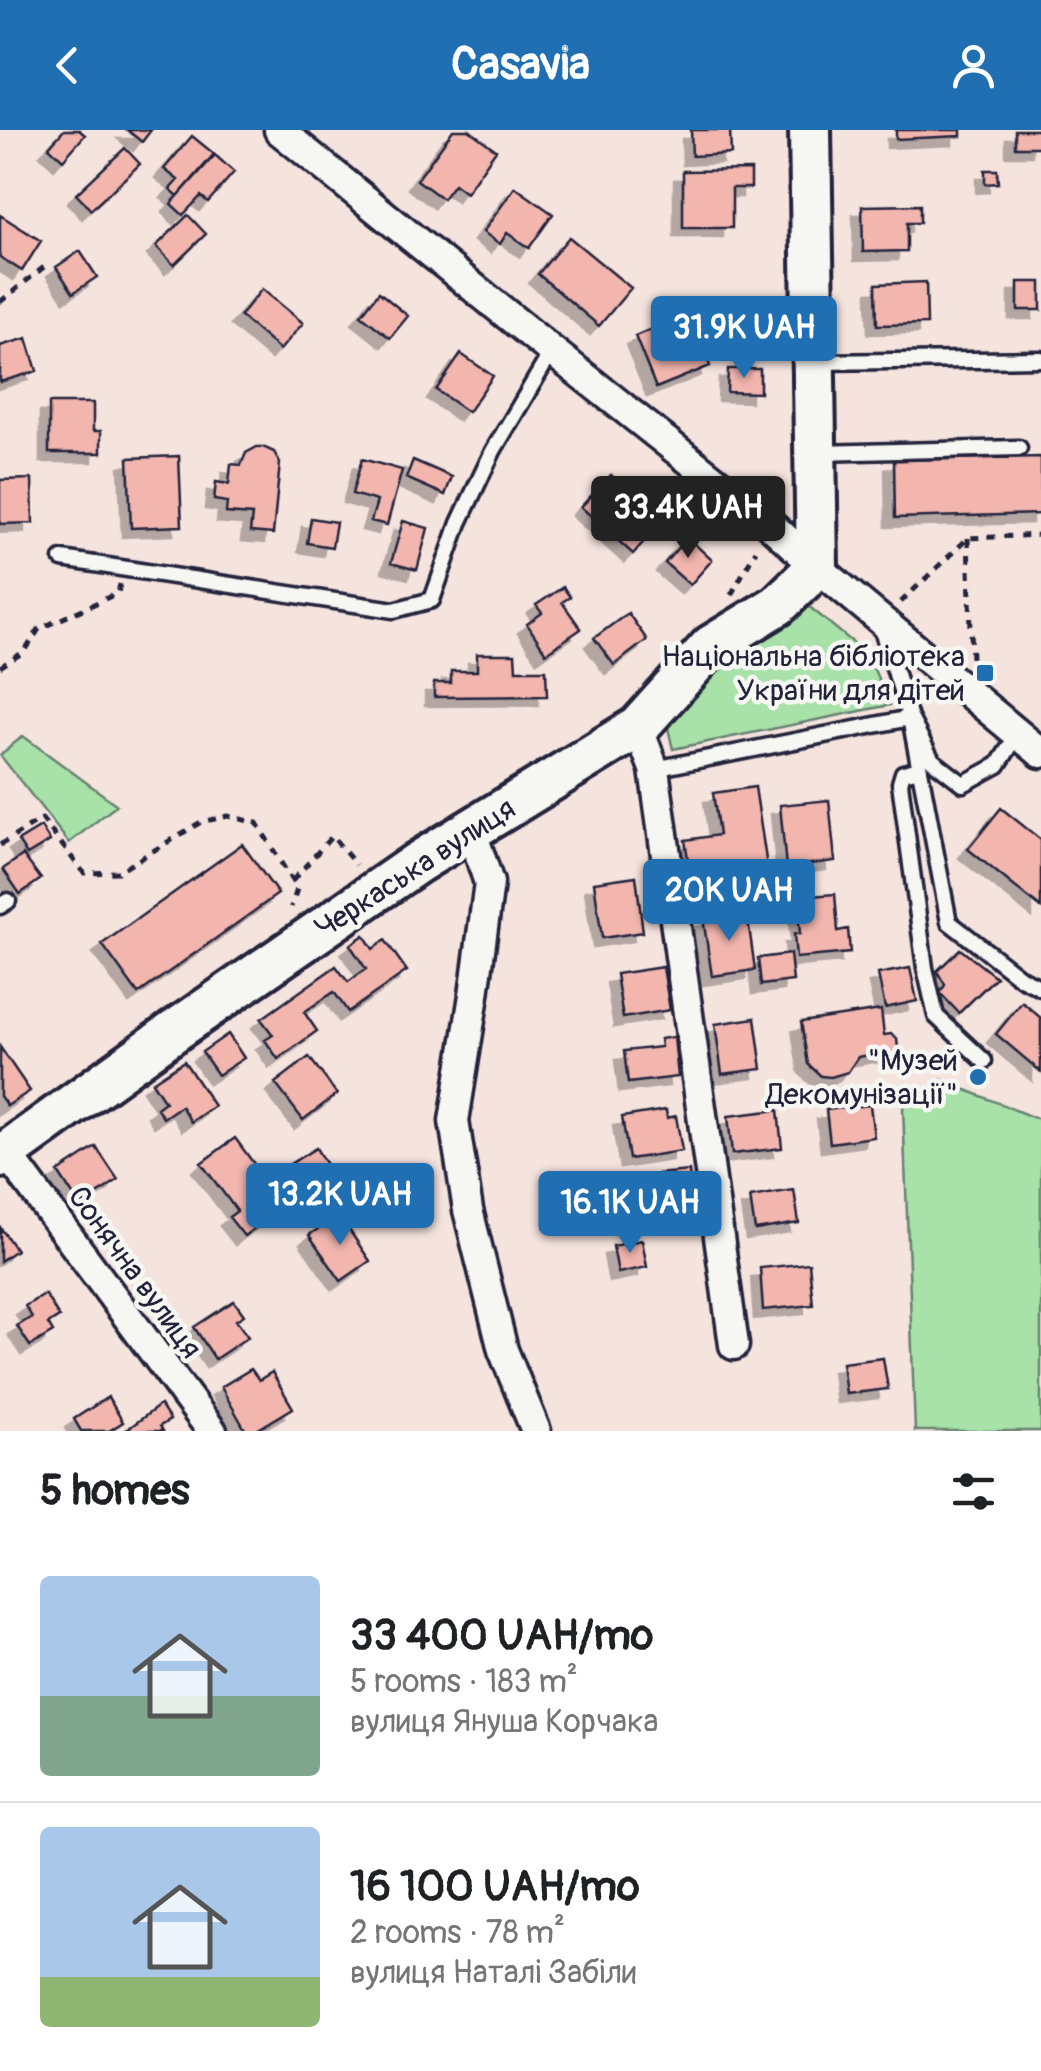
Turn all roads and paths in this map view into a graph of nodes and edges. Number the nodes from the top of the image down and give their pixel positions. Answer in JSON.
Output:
{"nodes":[{"id":1,"x":278,"y":130,"type":"edge"},
{"id":2,"x":810,"y":130,"type":"edge"},
{"id":3,"x":44,"y":267,"type":"dead end"},
{"id":4,"x":0,"y":302,"type":"edge"},
{"id":5,"x":552,"y":352,"type":"junction"},
{"id":6,"x":1041,"y":359,"type":"edge"},
{"id":7,"x":814,"y":362,"type":"junction"},
{"id":8,"x":1020,"y":448,"type":"dead end"},
{"id":9,"x":816,"y":453,"type":"junction"},
{"id":10,"x":1041,"y":535,"type":"edge"},
{"id":11,"x":968,"y":538,"type":"junction"},
{"id":12,"x":756,"y":550,"type":"dead end"},
{"id":13,"x":62,"y":559,"type":"dead end"},
{"id":14,"x":816,"y":567,"type":"junction"},
{"id":15,"x":122,"y":568,"type":"junction"},
{"id":16,"x":730,"y":597,"type":"dead end"},
{"id":17,"x":889,"y":612,"type":"junction"},
{"id":18,"x":0,"y":667,"type":"edge"},
{"id":19,"x":972,"y":668,"type":"dead end"},
{"id":20,"x":910,"y":718,"type":"junction"},
{"id":21,"x":638,"y":726,"type":"junction"},
{"id":22,"x":1018,"y":734,"type":"junction"},
{"id":23,"x":1041,"y":753,"type":"edge"},
{"id":24,"x":654,"y":769,"type":"junction"},
{"id":25,"x":920,"y":769,"type":"junction"},
{"id":26,"x":471,"y":829,"type":"junction"},
{"id":27,"x":0,"y":844,"type":"edge"},
{"id":28,"x":357,"y":867,"type":"dead end"},
{"id":29,"x":293,"y":880,"type":"junction"},
{"id":30,"x":292,"y":906,"type":"dead end"},
{"id":31,"x":1041,"y":988,"type":"edge"},
{"id":32,"x":984,"y":1061,"type":"dead end"},
{"id":33,"x":2,"y":1150,"type":"edge"},
{"id":34,"x":734,"y":1346,"type":"dead end"},
{"id":35,"x":212,"y":1431,"type":"edge"},
{"id":36,"x":536,"y":1431,"type":"edge"}],
"edges":[{"from":1,"to":5,"type":"street"},
{"from":2,"to":7,"type":"street"},
{"from":3,"to":4,"type":"path"},
{"from":5,"to":14,"type":"street"},
{"from":5,"to":15,"type":"lane"},
{"from":6,"to":7,"type":"lane"},
{"from":7,"to":9,"type":"street"},
{"from":8,"to":9,"type":"lane"},
{"from":9,"to":14,"type":"street"},
{"from":10,"to":11,"type":"path"},
{"from":11,"to":17,"type":"path"},
{"from":11,"to":19,"type":"path"},
{"from":12,"to":16,"type":"path"},
{"from":13,"to":15,"type":"lane"},
{"from":14,"to":17,"type":"street"},
{"from":14,"to":21,"type":"street","name":"Черкаська вулиця"},
{"from":15,"to":18,"type":"path"},
{"from":17,"to":20,"type":"lane"},
{"from":17,"to":22,"type":"street"},
{"from":20,"to":22,"type":"lane"},
{"from":20,"to":24,"type":"lane"},
{"from":20,"to":25,"type":"lane"},
{"from":21,"to":24,"type":"street"},
{"from":21,"to":26,"type":"street","name":"Черкаська вулиця"},
{"from":22,"to":23,"type":"street"},
{"from":24,"to":34,"type":"street"},
{"from":25,"to":31,"type":"lane"},
{"from":25,"to":32,"type":"lane"},
{"from":26,"to":33,"type":"street","name":"Черкаська вулиця"},
{"from":26,"to":36,"type":"street"},
{"from":27,"to":29,"type":"path"},
{"from":28,"to":29,"type":"path"},
{"from":29,"to":30,"type":"path"},
{"from":33,"to":35,"type":"street","name":"Сонячна вулиця"}]}
